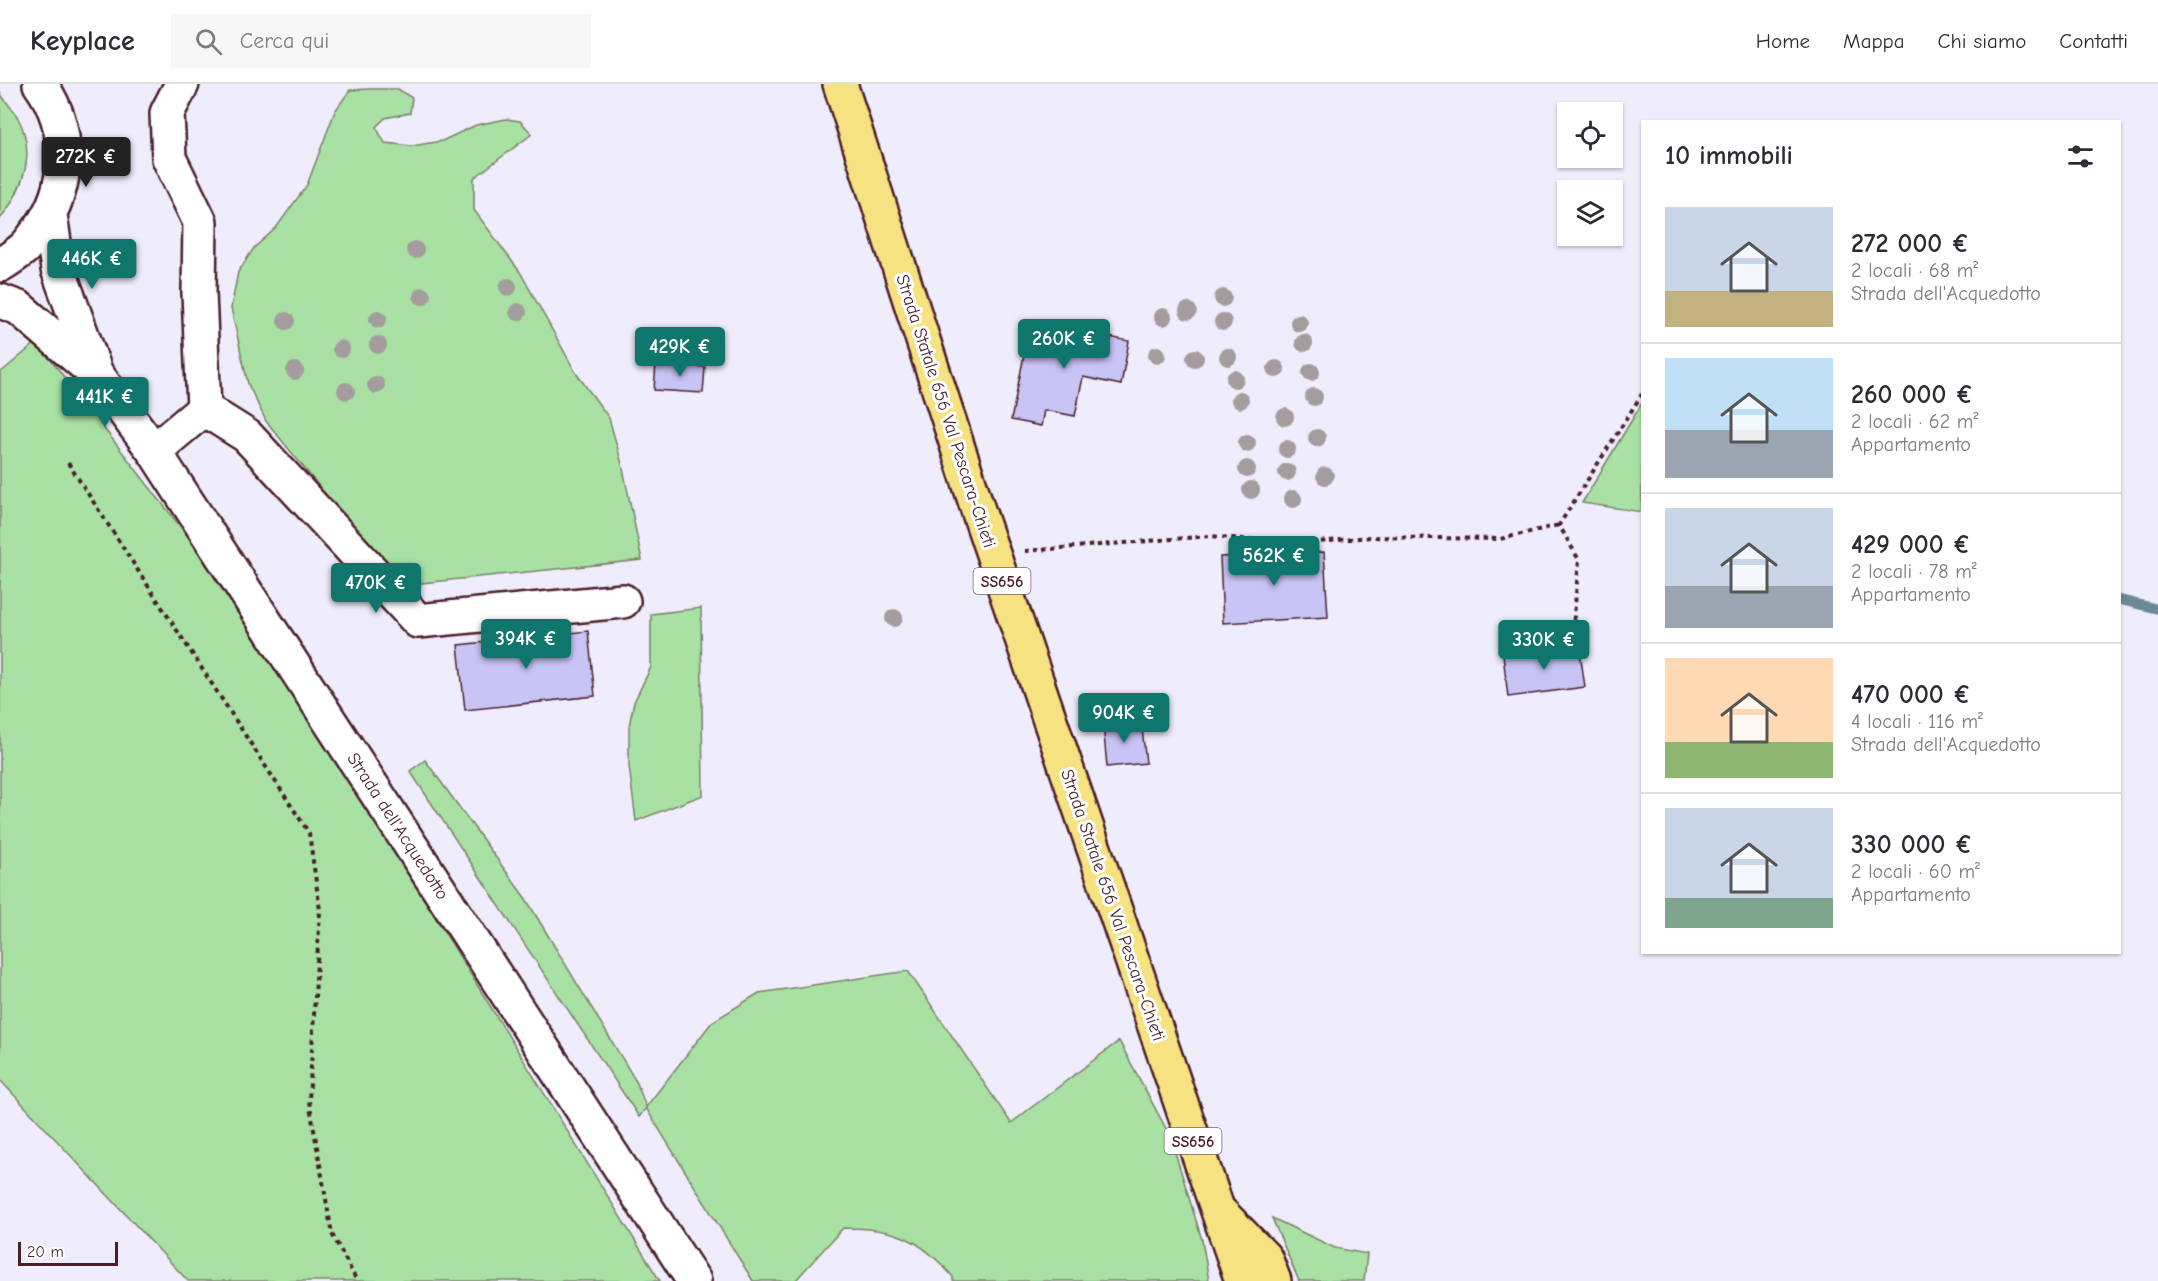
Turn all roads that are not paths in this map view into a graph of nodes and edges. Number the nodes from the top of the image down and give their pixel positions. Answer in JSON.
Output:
{"nodes":[{"id":1,"x":40,"y":84,"type":"edge"},
{"id":2,"x":182,"y":84,"type":"edge"},
{"id":3,"x":840,"y":84,"type":"edge"},
{"id":4,"x":50,"y":215,"type":"junction"},
{"id":5,"x":0,"y":265,"type":"edge"},
{"id":6,"x":0,"y":301,"type":"edge"},
{"id":7,"x":97,"y":375,"type":"junction"},
{"id":8,"x":204,"y":409,"type":"junction"},
{"id":9,"x":154,"y":451,"type":"junction"},
{"id":10,"x":623,"y":601,"type":"dead end"},
{"id":11,"x":1216,"y":1207,"type":"junction"},
{"id":12,"x":694,"y":1281,"type":"edge"},
{"id":13,"x":1224,"y":1281,"type":"edge"},
{"id":14,"x":1242,"y":1281,"type":"edge"},
{"id":15,"x":1274,"y":1281,"type":"edge"}],
"edges":[{"from":1,"to":4,"type":"street"},
{"from":2,"to":8,"type":"street"},
{"from":3,"to":11,"type":"highway","name":"Strada Statale 656 Val Pescara-Chieti","number":"SS656"},
{"from":4,"to":5,"type":"street"},
{"from":4,"to":7,"type":"street","name":"Strada dell'Acquedotto"},
{"from":6,"to":7,"type":"street","name":"Strada dell'Acquedotto"},
{"from":7,"to":9,"type":"street","name":"Strada dell'Acquedotto"},
{"from":8,"to":9,"type":"street"},
{"from":8,"to":10,"type":"street"},
{"from":9,"to":12,"type":"street","name":"Strada dell'Acquedotto"},
{"from":11,"to":13,"type":"highway"},
{"from":11,"to":14,"type":"highway","name":"Strada Statale 656 Val Pescara-Chieti","number":"SS656"},
{"from":11,"to":15,"type":"highway"}]}
